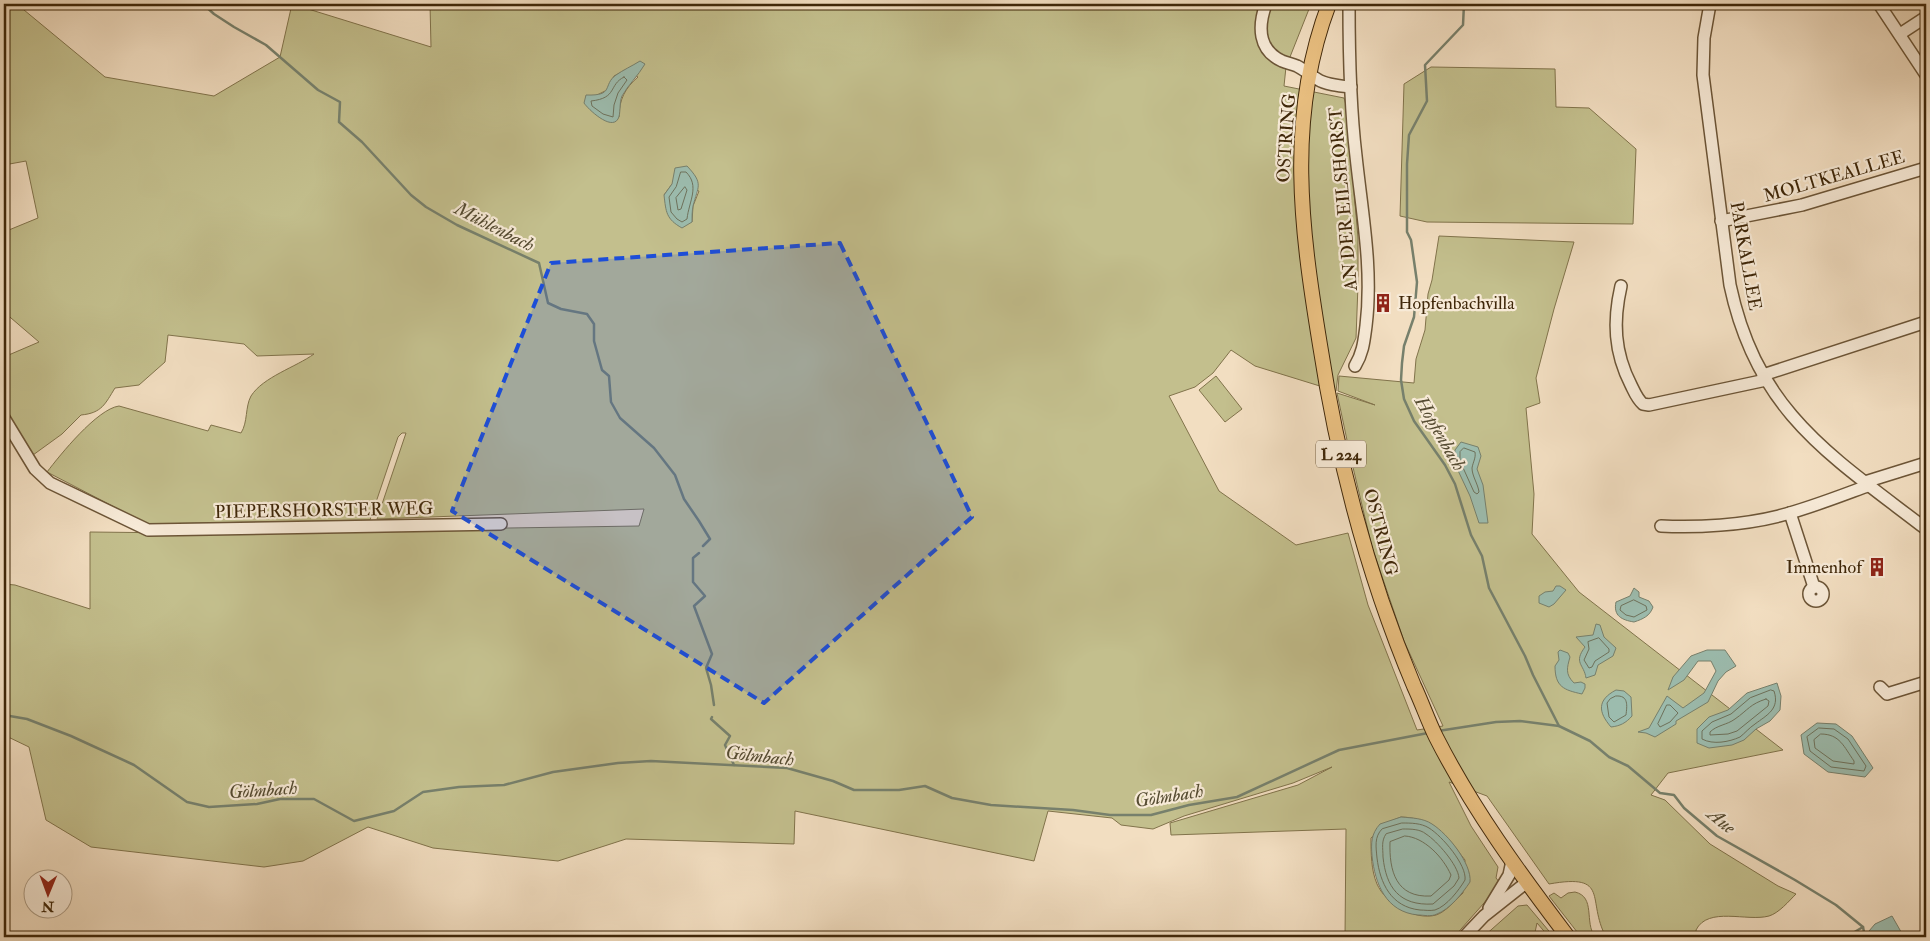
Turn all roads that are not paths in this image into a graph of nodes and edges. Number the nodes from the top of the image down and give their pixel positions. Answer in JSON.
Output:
{"nodes":[{"id":1,"x":1266,"y":4,"type":"edge"},
{"id":2,"x":1330,"y":4,"type":"edge"},
{"id":3,"x":1349,"y":4,"type":"edge"},
{"id":4,"x":1710,"y":4,"type":"edge"},
{"id":5,"x":1880,"y":4,"type":"edge"},
{"id":6,"x":1926,"y":17,"type":"edge"},
{"id":7,"x":1900,"y":34,"type":"junction"},
{"id":8,"x":1310,"y":73,"type":"junction"},
{"id":9,"x":1926,"y":75,"type":"edge"},
{"id":10,"x":1351,"y":87,"type":"junction"},
{"id":11,"x":1926,"y":168,"type":"edge"},
{"id":12,"x":1722,"y":221,"type":"junction"},
{"id":13,"x":1621,"y":286,"type":"dead end"},
{"id":14,"x":1926,"y":322,"type":"edge"},
{"id":15,"x":1355,"y":366,"type":"dead end"},
{"id":16,"x":1764,"y":377,"type":"junction"},
{"id":17,"x":4,"y":418,"type":"edge"},
{"id":18,"x":1926,"y":462,"type":"edge"},
{"id":19,"x":1867,"y":484,"type":"junction"},
{"id":20,"x":1790,"y":513,"type":"junction"},
{"id":21,"x":501,"y":524,"type":"dead end"},
{"id":22,"x":1661,"y":526,"type":"dead end"},
{"id":23,"x":1926,"y":529,"type":"edge"},
{"id":24,"x":1814,"y":587,"type":"dead end"},
{"id":25,"x":1926,"y":682,"type":"edge"},
{"id":26,"x":1880,"y":687,"type":"dead end"},
{"id":27,"x":1512,"y":861,"type":"junction"},
{"id":28,"x":1527,"y":882,"type":"junction"},
{"id":29,"x":1503,"y":886,"type":"junction"},
{"id":30,"x":1484,"y":916,"type":"junction"},
{"id":31,"x":1464,"y":937,"type":"edge"},
{"id":32,"x":1568,"y":937,"type":"edge"}],
"edges":[{"from":1,"to":8,"type":"street","name":"AN DER EILSHORST"},
{"from":2,"to":8,"type":"main road","name":"OSTRING","number":"L 224"},
{"from":3,"to":10,"type":"street","name":"AN DER EILSHORST"},
{"from":4,"to":12,"type":"street","name":"PARKALLEE"},
{"from":5,"to":7,"type":"street"},
{"from":6,"to":7,"type":"street"},
{"from":7,"to":9,"type":"street"},
{"from":8,"to":10,"type":"street","name":"AN DER EILSHORST"},
{"from":8,"to":27,"type":"main road","name":"OSTRING","number":"L 224"},
{"from":10,"to":15,"type":"street","name":"AN DER EILSHORST"},
{"from":11,"to":12,"type":"street","name":"MOLTKEALLEE"},
{"from":12,"to":16,"type":"street","name":"PARKALLEE"},
{"from":13,"to":16,"type":"street"},
{"from":14,"to":16,"type":"street"},
{"from":16,"to":19,"type":"street","name":"PARKALLEE"},
{"from":17,"to":21,"type":"street","name":"PIEPERSHORSTER WEG"},
{"from":18,"to":19,"type":"street"},
{"from":19,"to":20,"type":"street"},
{"from":19,"to":23,"type":"street","name":"PARKALLEE"},
{"from":20,"to":22,"type":"street"},
{"from":20,"to":24,"type":"street"},
{"from":25,"to":26,"type":"street"},
{"from":27,"to":28,"type":"main road","name":"OSTRING","number":"L 224"},
{"from":27,"to":29,"type":"street"},
{"from":28,"to":29,"type":"street"},
{"from":28,"to":30,"type":"street"},
{"from":28,"to":32,"type":"main road","name":"OSTRING","number":"L 224"},
{"from":29,"to":30,"type":"street"},
{"from":30,"to":31,"type":"street"}]}
